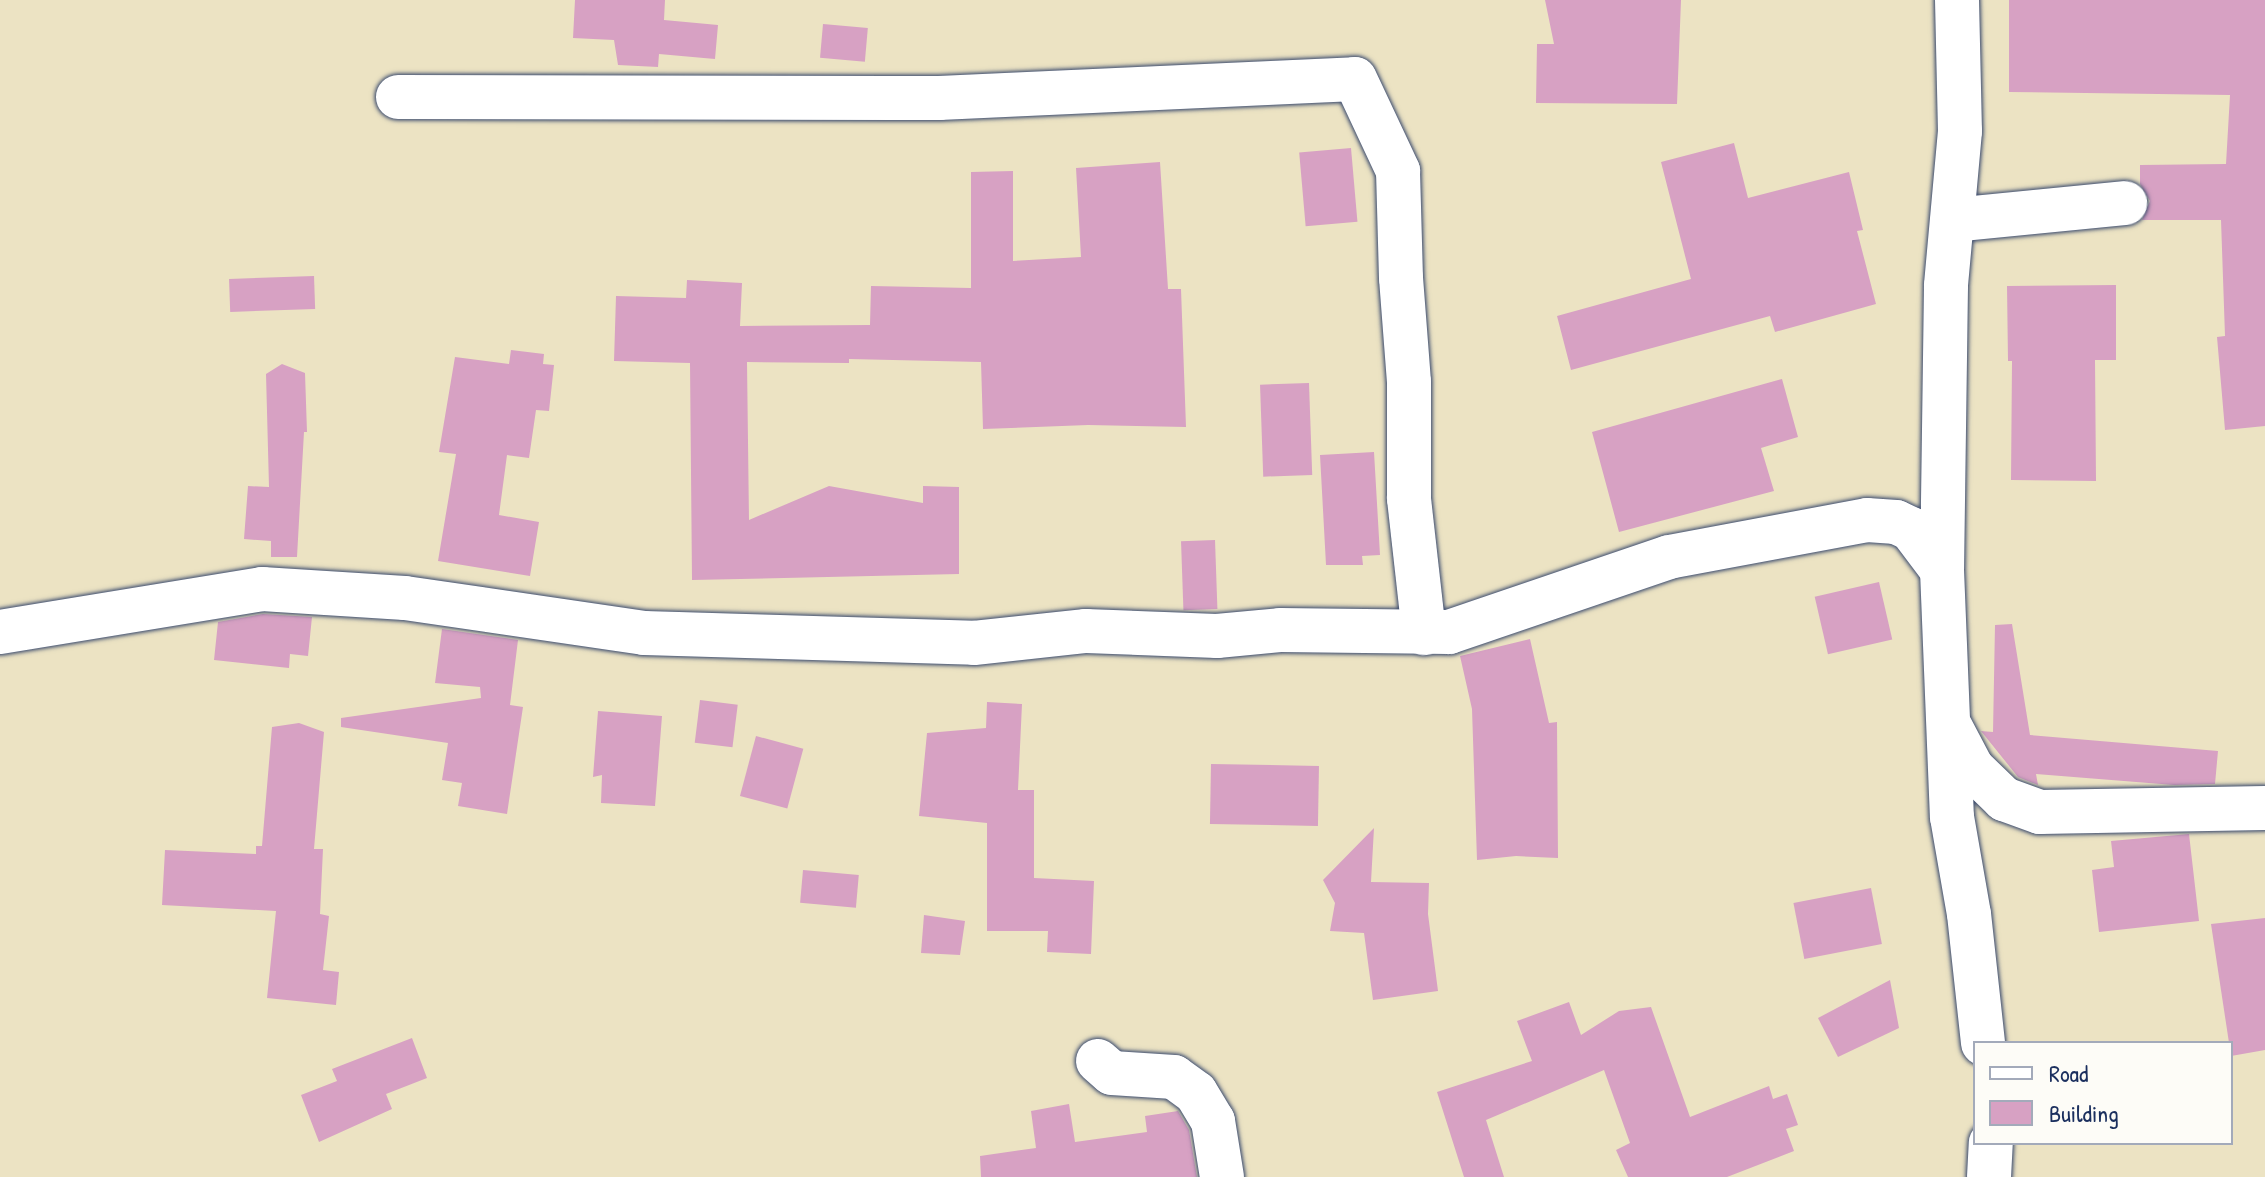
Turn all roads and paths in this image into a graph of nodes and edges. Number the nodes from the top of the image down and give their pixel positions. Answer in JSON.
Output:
{"nodes":[{"id":1,"x":1957,"y":0,"type":"edge"},
{"id":2,"x":398,"y":97,"type":"dead end"},
{"id":3,"x":2125,"y":203,"type":"dead end"},
{"id":4,"x":1953,"y":220,"type":"junction"},
{"id":5,"x":1942,"y":570,"type":"junction"},
{"id":6,"x":0,"y":632,"type":"edge"},
{"id":7,"x":1424,"y":633,"type":"junction"},
{"id":8,"x":1949,"y":722,"type":"junction"},
{"id":9,"x":2265,"y":808,"type":"edge"},
{"id":10,"x":1983,"y":1041,"type":"edge"},
{"id":11,"x":1098,"y":1061,"type":"dead end"},
{"id":12,"x":1991,"y":1145,"type":"edge"},
{"id":13,"x":1222,"y":1177,"type":"edge"},
{"id":14,"x":1989,"y":1177,"type":"edge"}],
"edges":[{"from":1,"to":4,"type":"street"},
{"from":2,"to":7,"type":"street"},
{"from":3,"to":4,"type":"street"},
{"from":4,"to":5,"type":"street"},
{"from":5,"to":7,"type":"street"},
{"from":5,"to":8,"type":"street"},
{"from":6,"to":7,"type":"street"},
{"from":8,"to":9,"type":"street"},
{"from":8,"to":10,"type":"street"},
{"from":11,"to":13,"type":"street"},
{"from":12,"to":14,"type":"street"}]}
